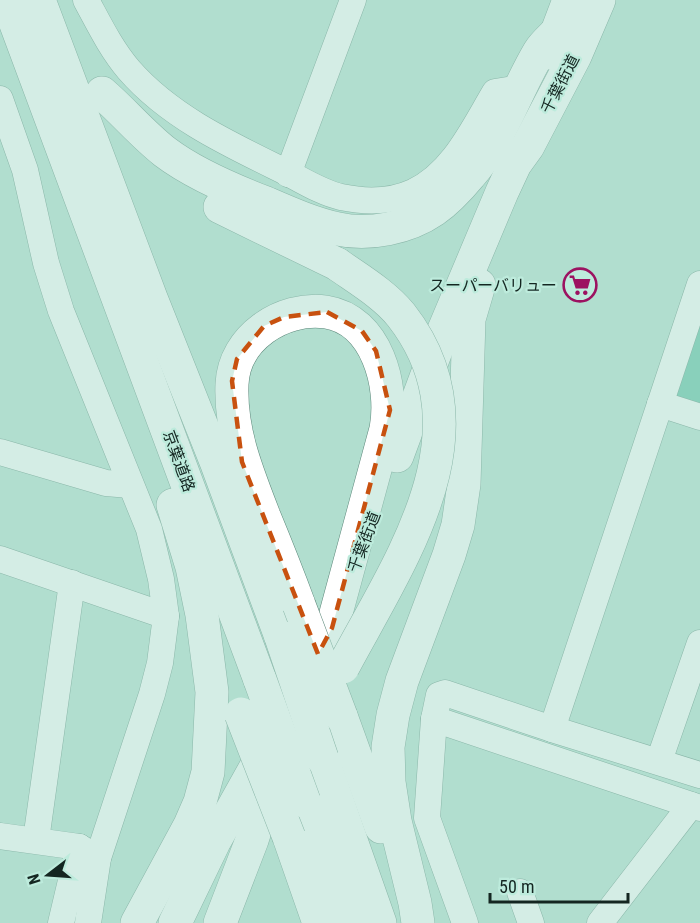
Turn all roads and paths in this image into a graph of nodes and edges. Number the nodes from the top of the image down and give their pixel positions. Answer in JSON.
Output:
{"nodes":[{"id":1,"x":7,"y":0,"type":"edge"},
{"id":2,"x":39,"y":0,"type":"edge"},
{"id":3,"x":53,"y":0,"type":"edge"},
{"id":4,"x":86,"y":0,"type":"edge"},
{"id":5,"x":353,"y":0,"type":"edge"},
{"id":6,"x":569,"y":0,"type":"edge"},
{"id":7,"x":599,"y":0,"type":"edge"},
{"id":8,"x":557,"y":32,"type":"junction"},
{"id":9,"x":521,"y":88,"type":"junction"},
{"id":10,"x":102,"y":93,"type":"junction"},
{"id":11,"x":0,"y":99,"type":"edge"},
{"id":12,"x":515,"y":164,"type":"junction"},
{"id":13,"x":288,"y":174,"type":"junction"},
{"id":14,"x":486,"y":228,"type":"junction"},
{"id":15,"x":101,"y":251,"type":"junction"},
{"id":16,"x":700,"y":284,"type":"edge"},
{"id":17,"x":660,"y":404,"type":"junction"},
{"id":18,"x":700,"y":417,"type":"edge"},
{"id":19,"x":0,"y":452,"type":"edge"},
{"id":20,"x":129,"y":485,"type":"junction"},
{"id":21,"x":0,"y":559,"type":"edge"},
{"id":22,"x":72,"y":583,"type":"junction"},
{"id":23,"x":202,"y":615,"type":"junction"},
{"id":24,"x":166,"y":616,"type":"junction"},
{"id":25,"x":332,"y":628,"type":"junction"},
{"id":26,"x":699,"y":650,"type":"edge"},
{"id":27,"x":434,"y":719,"type":"junction"},
{"id":28,"x":552,"y":729,"type":"junction"},
{"id":29,"x":659,"y":761,"type":"junction"},
{"id":30,"x":276,"y":766,"type":"junction"},
{"id":31,"x":700,"y":775,"type":"edge"},
{"id":32,"x":696,"y":806,"type":"edge"},
{"id":33,"x":0,"y":836,"type":"edge"},
{"id":34,"x":36,"y":840,"type":"junction"},
{"id":35,"x":252,"y":840,"type":"junction"},
{"id":36,"x":88,"y":853,"type":"junction"},
{"id":37,"x":520,"y":891,"type":"dead end"},
{"id":38,"x":61,"y":923,"type":"edge"},
{"id":39,"x":88,"y":923,"type":"edge"},
{"id":40,"x":137,"y":923,"type":"edge"},
{"id":41,"x":175,"y":923,"type":"edge"},
{"id":42,"x":220,"y":923,"type":"edge"},
{"id":43,"x":233,"y":923,"type":"edge"},
{"id":44,"x":319,"y":923,"type":"edge"},
{"id":45,"x":349,"y":923,"type":"edge"},
{"id":46,"x":380,"y":923,"type":"edge"},
{"id":47,"x":417,"y":923,"type":"edge"},
{"id":48,"x":465,"y":923,"type":"edge"},
{"id":49,"x":531,"y":923,"type":"edge"},
{"id":50,"x":600,"y":923,"type":"edge"}],
"edges":[{"from":1,"to":15,"type":"highway","name":"京葉道路"},
{"from":2,"to":46,"type":"highway","name":"京葉道路","bridge":true},
{"from":3,"to":10,"type":"highway"},
{"from":4,"to":13,"type":"street"},
{"from":5,"to":13,"type":"street"},
{"from":6,"to":8,"type":"highway","name":"千葉街道"},
{"from":7,"to":12,"type":"highway","name":"千葉街道"},
{"from":8,"to":9,"type":"highway"},
{"from":8,"to":12,"type":"highway","name":"千葉街道"},
{"from":9,"to":10,"type":"highway"},
{"from":9,"to":13,"type":"street"},
{"from":10,"to":30,"type":"highway","bridge":true},
{"from":11,"to":20,"type":"street"},
{"from":12,"to":14,"type":"highway","name":"千葉街道"},
{"from":14,"to":25,"type":"highway","name":"千葉街道"},
{"from":14,"to":47,"type":"highway"},
{"from":15,"to":23,"type":"highway"},
{"from":15,"to":45,"type":"highway","name":"京葉道路","bridge":true},
{"from":16,"to":17,"type":"street"},
{"from":17,"to":18,"type":"street"},
{"from":17,"to":28,"type":"street"},
{"from":19,"to":20,"type":"street"},
{"from":20,"to":24,"type":"street"},
{"from":21,"to":22,"type":"street"},
{"from":22,"to":24,"type":"street"},
{"from":22,"to":34,"type":"street"},
{"from":23,"to":40,"type":"highway"},
{"from":23,"to":44,"type":"highway","bridge":true},
{"from":24,"to":36,"type":"street"},
{"from":25,"to":30,"type":"highway","name":"千葉街道"},
{"from":25,"to":41,"type":"highway"},
{"from":25,"to":47,"type":"highway","bridge":true},
{"from":26,"to":29,"type":"street"},
{"from":27,"to":28,"type":"street"},
{"from":27,"to":32,"type":"street"},
{"from":27,"to":48,"type":"street"},
{"from":28,"to":29,"type":"street"},
{"from":29,"to":31,"type":"street"},
{"from":30,"to":35,"type":"highway","name":"千葉街道"},
{"from":32,"to":50,"type":"street"},
{"from":33,"to":34,"type":"street"},
{"from":34,"to":36,"type":"street"},
{"from":35,"to":42,"type":"highway","name":"千葉街道"},
{"from":35,"to":43,"type":"highway"},
{"from":36,"to":38,"type":"street"},
{"from":36,"to":39,"type":"street"},
{"from":37,"to":49,"type":"street"}]}
